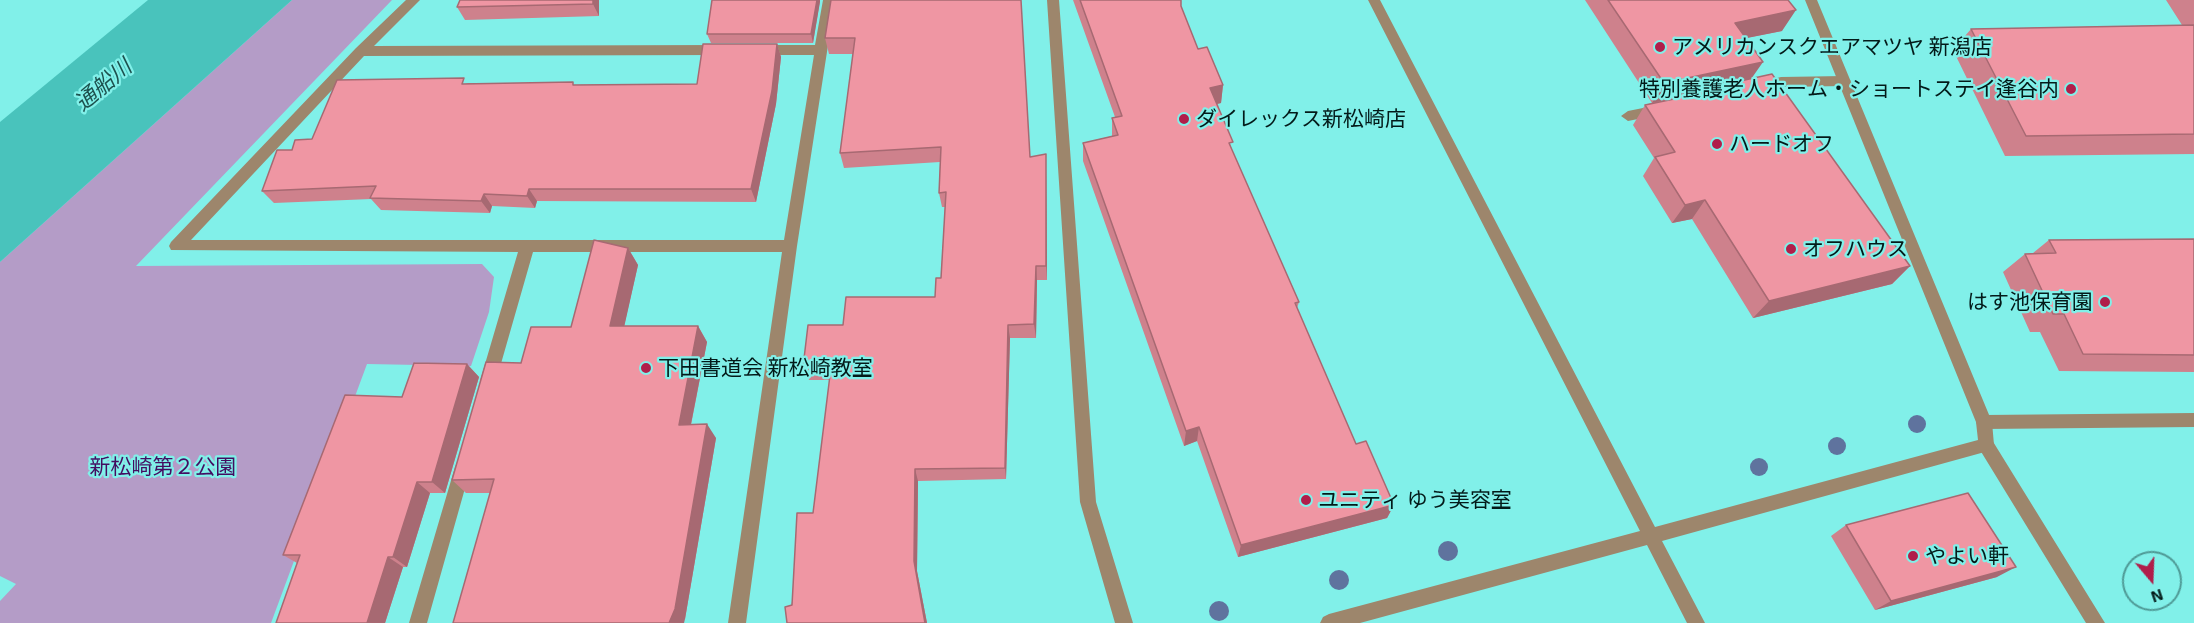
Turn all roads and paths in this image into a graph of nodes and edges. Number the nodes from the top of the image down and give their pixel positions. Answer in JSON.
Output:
{"nodes":[{"id":1,"x":414,"y":0,"type":"edge"},
{"id":2,"x":829,"y":0,"type":"edge"},
{"id":3,"x":1053,"y":0,"type":"edge"},
{"id":4,"x":1374,"y":0,"type":"edge"},
{"id":5,"x":1811,"y":0,"type":"edge"},
{"id":6,"x":820,"y":50,"type":"junction"},
{"id":7,"x":361,"y":51,"type":"junction"},
{"id":8,"x":1844,"y":81,"type":"junction"},
{"id":9,"x":1748,"y":90,"type":"edge"},
{"id":10,"x":1672,"y":107,"type":"edge"},
{"id":11,"x":1628,"y":116,"type":"dead end"},
{"id":12,"x":527,"y":246,"type":"junction"},
{"id":13,"x":790,"y":246,"type":"junction"},
{"id":14,"x":484,"y":394,"type":"edge"},
{"id":15,"x":2194,"y":420,"type":"edge"},
{"id":16,"x":1984,"y":422,"type":"junction"},
{"id":17,"x":1986,"y":445,"type":"junction"},
{"id":18,"x":468,"y":452,"type":"edge"},
{"id":19,"x":1651,"y":535,"type":"junction"},
{"id":20,"x":418,"y":623,"type":"edge"},
{"id":21,"x":737,"y":623,"type":"edge"},
{"id":22,"x":1124,"y":623,"type":"edge"},
{"id":23,"x":1329,"y":623,"type":"edge"},
{"id":24,"x":1696,"y":623,"type":"edge"},
{"id":25,"x":2096,"y":623,"type":"edge"}],
"edges":[{"from":1,"to":7,"type":"street"},
{"from":2,"to":6,"type":"street"},
{"from":3,"to":22,"type":"street"},
{"from":4,"to":19,"type":"street"},
{"from":5,"to":8,"type":"street"},
{"from":6,"to":7,"type":"street"},
{"from":6,"to":13,"type":"street"},
{"from":7,"to":12,"type":"street"},
{"from":8,"to":9,"type":"street"},
{"from":8,"to":16,"type":"street"},
{"from":10,"to":11,"type":"street"},
{"from":12,"to":13,"type":"street"},
{"from":12,"to":14,"type":"street"},
{"from":13,"to":21,"type":"street"},
{"from":15,"to":16,"type":"street"},
{"from":16,"to":17,"type":"street"},
{"from":17,"to":19,"type":"street"},
{"from":17,"to":25,"type":"street"},
{"from":18,"to":20,"type":"street"},
{"from":19,"to":23,"type":"street"},
{"from":19,"to":24,"type":"street"}]}
